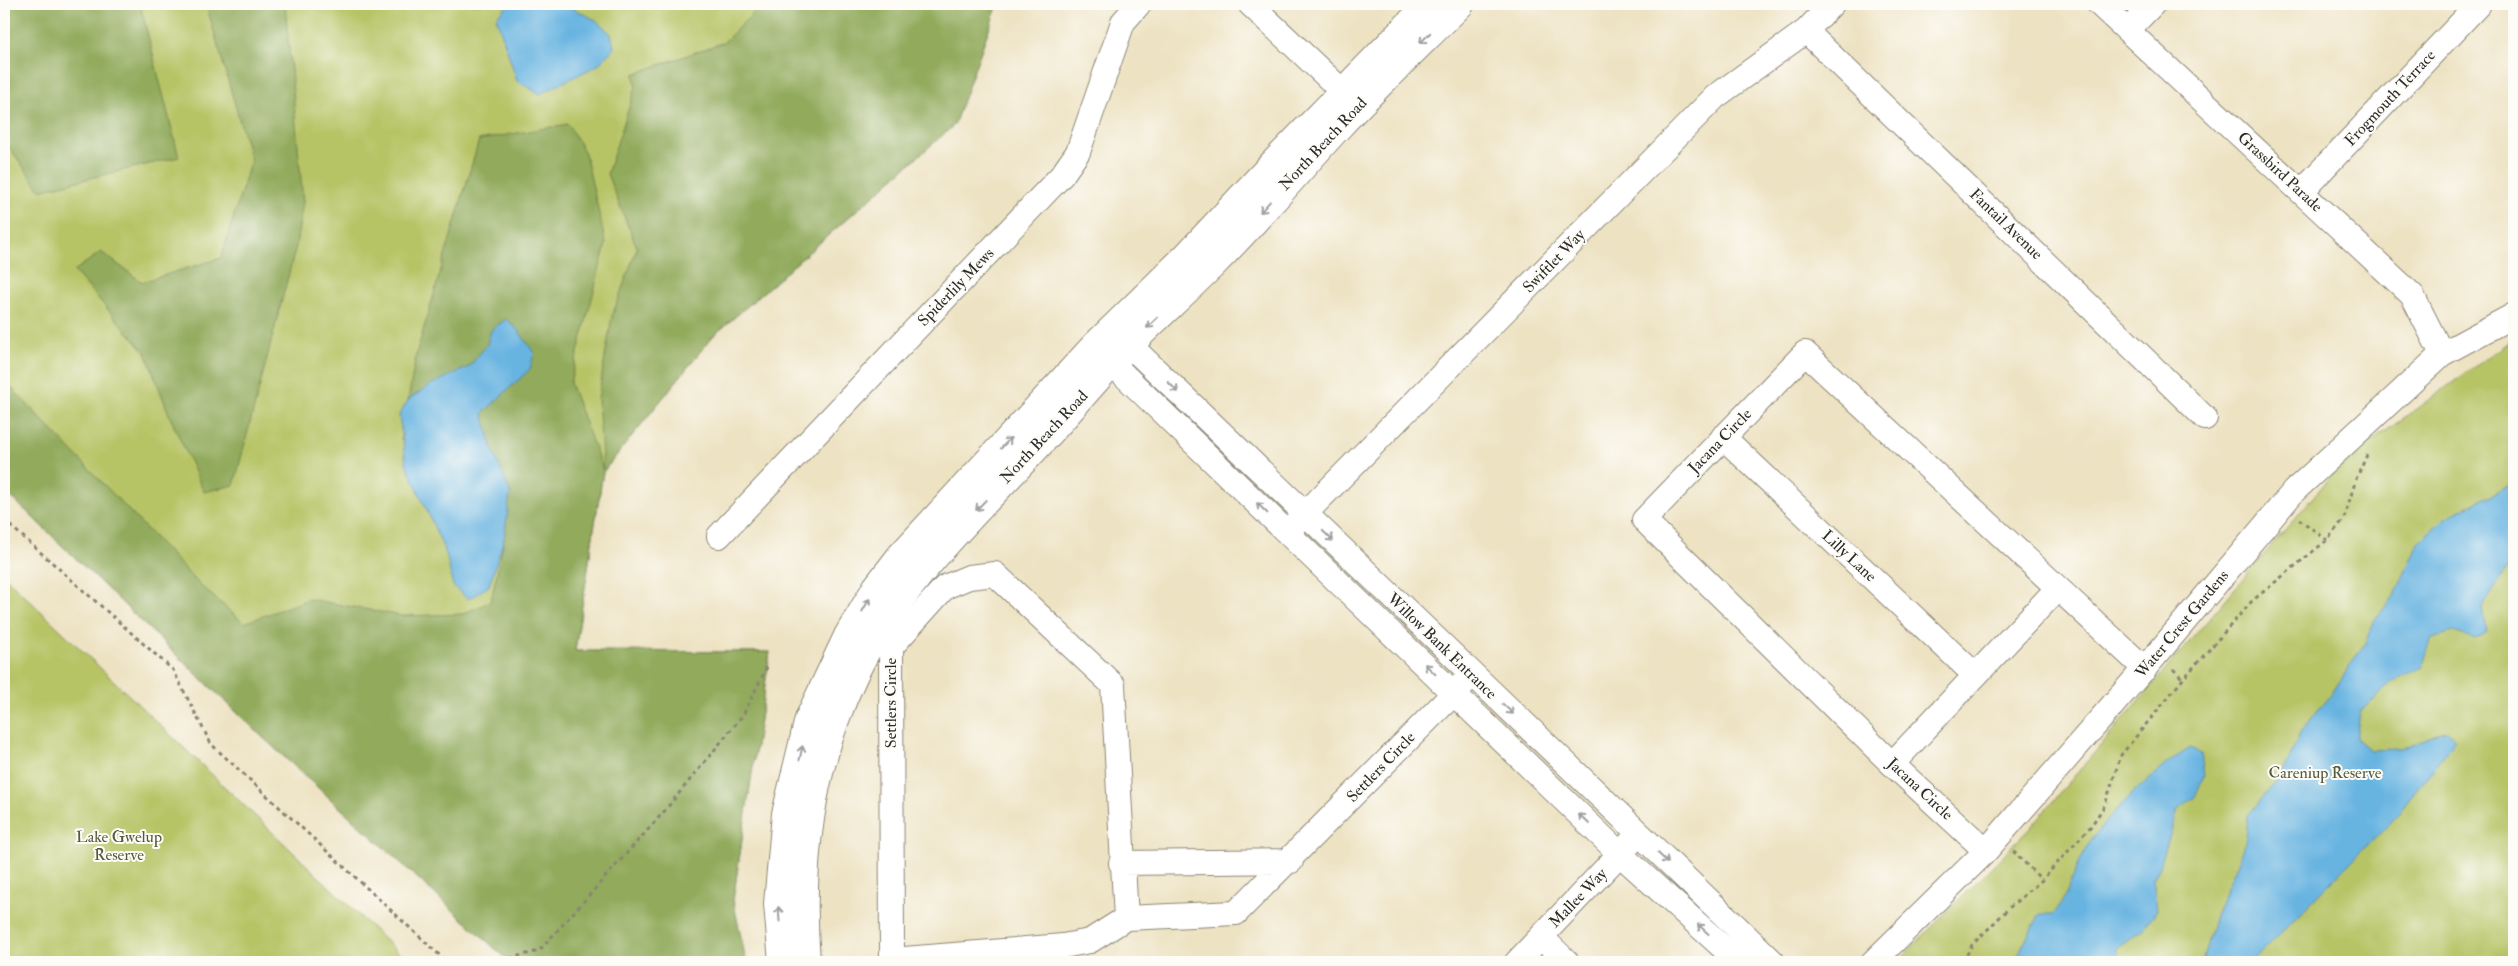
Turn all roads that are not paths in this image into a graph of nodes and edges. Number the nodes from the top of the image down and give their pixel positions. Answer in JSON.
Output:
{"nodes":[{"id":1,"x":1140,"y":4,"type":"edge"},
{"id":2,"x":1250,"y":4,"type":"edge"},
{"id":3,"x":1429,"y":4,"type":"edge"},
{"id":4,"x":1460,"y":4,"type":"edge"},
{"id":5,"x":1832,"y":4,"type":"edge"},
{"id":6,"x":2099,"y":4,"type":"edge"},
{"id":7,"x":2153,"y":4,"type":"edge"},
{"id":8,"x":2479,"y":4,"type":"edge"},
{"id":9,"x":2128,"y":30,"type":"junction"},
{"id":10,"x":1806,"y":32,"type":"junction"},
{"id":11,"x":1351,"y":100,"type":"junction"},
{"id":12,"x":2302,"y":191,"type":"junction"},
{"id":13,"x":2514,"y":315,"type":"edge"},
{"id":14,"x":1112,"y":346,"type":"junction"},
{"id":15,"x":2442,"y":354,"type":"junction"},
{"id":16,"x":2205,"y":418,"type":"dead end"},
{"id":17,"x":1723,"y":437,"type":"junction"},
{"id":18,"x":1306,"y":514,"type":"junction"},
{"id":19,"x":1288,"y":532,"type":"junction"},
{"id":20,"x":719,"y":536,"type":"dead end"},
{"id":21,"x":2057,"y":589,"type":"junction"},
{"id":22,"x":2144,"y":669,"type":"junction"},
{"id":23,"x":1975,"y":675,"type":"junction"},
{"id":24,"x":1472,"y":676,"type":"junction"},
{"id":25,"x":1454,"y":692,"type":"junction"},
{"id":26,"x":1892,"y":764,"type":"junction"},
{"id":27,"x":1639,"y":834,"type":"junction"},
{"id":28,"x":1992,"y":844,"type":"junction"},
{"id":29,"x":1620,"y":854,"type":"junction"},
{"id":30,"x":1291,"y":860,"type":"junction"},
{"id":31,"x":1121,"y":863,"type":"junction"},
{"id":32,"x":1126,"y":918,"type":"junction"},
{"id":33,"x":1541,"y":937,"type":"junction"},
{"id":34,"x":892,"y":961,"type":"edge"},
{"id":35,"x":783,"y":962,"type":"edge"},
{"id":36,"x":806,"y":962,"type":"edge"},
{"id":37,"x":1517,"y":962,"type":"edge"},
{"id":38,"x":1567,"y":962,"type":"edge"},
{"id":39,"x":1739,"y":962,"type":"edge"},
{"id":40,"x":1773,"y":962,"type":"edge"},
{"id":41,"x":1873,"y":962,"type":"edge"}],
"edges":[{"from":1,"to":20,"type":"street","name":"Spiderlily Mews"},
{"from":2,"to":11,"type":"street"},
{"from":3,"to":11,"type":"main road","name":"North Beach Road"},
{"from":4,"to":11,"type":"main road","name":"North Beach Road","one_way":true},
{"from":5,"to":10,"type":"street","name":"Swiftlet Way"},
{"from":6,"to":9,"type":"street","name":"Grassbird Parade"},
{"from":7,"to":9,"type":"street"},
{"from":8,"to":12,"type":"street","name":"Frogmouth Terrace"},
{"from":9,"to":12,"type":"street","name":"Grassbird Parade"},
{"from":10,"to":16,"type":"street","name":"Fantail Avenue"},
{"from":10,"to":18,"type":"street","name":"Swiftlet Way"},
{"from":11,"to":14,"type":"main road","name":"North Beach Road"},
{"from":12,"to":15,"type":"street","name":"Grassbird Parade"},
{"from":13,"to":15,"type":"street","name":"Water Crest Gardens"},
{"from":14,"to":18,"type":"street","name":"Willow Bank Entrance","one_way":true},
{"from":19,"to":14,"type":"street","name":"Willow Bank Entrance","one_way":true},
{"from":35,"to":14,"type":"main road","name":"North Beach Road","one_way":true},
{"from":14,"to":36,"type":"main road","name":"North Beach Road","one_way":true},
{"from":15,"to":22,"type":"street","name":"Water Crest Gardens"},
{"from":17,"to":21,"type":"street","name":"Jacana Circle"},
{"from":17,"to":23,"type":"street","name":"Lilly Lane"},
{"from":17,"to":26,"type":"street","name":"Jacana Circle"},
{"from":18,"to":19,"type":"street","name":"Swiftlet Way"},
{"from":18,"to":24,"type":"street","name":"Willow Bank Entrance","one_way":true},
{"from":25,"to":19,"type":"street","name":"Willow Bank Entrance","one_way":true},
{"from":21,"to":22,"type":"street","name":"Jacana Circle"},
{"from":21,"to":23,"type":"street"},
{"from":22,"to":28,"type":"street","name":"Water Crest Gardens"},
{"from":23,"to":26,"type":"street"},
{"from":24,"to":25,"type":"street","name":"Settlers Circle"},
{"from":24,"to":27,"type":"street","name":"Willow Bank Entrance","one_way":true},
{"from":29,"to":25,"type":"street","name":"Willow Bank Entrance","one_way":true},
{"from":25,"to":30,"type":"street","name":"Settlers Circle"},
{"from":26,"to":28,"type":"street","name":"Jacana Circle"},
{"from":27,"to":29,"type":"street","name":"Mallee Way"},
{"from":27,"to":40,"type":"street","name":"Willow Bank Entrance","one_way":true},
{"from":28,"to":41,"type":"street","name":"Water Crest Gardens"},
{"from":29,"to":33,"type":"street","name":"Mallee Way"},
{"from":39,"to":29,"type":"street","name":"Willow Bank Entrance","one_way":true},
{"from":30,"to":31,"type":"street"},
{"from":30,"to":32,"type":"street","name":"Settlers Circle"},
{"from":31,"to":32,"type":"street","name":"Settlers Circle"},
{"from":31,"to":34,"type":"street","name":"Settlers Circle"},
{"from":32,"to":34,"type":"street","name":"Settlers Circle"},
{"from":33,"to":37,"type":"street","name":"Mallee Way"},
{"from":33,"to":38,"type":"street"}]}
